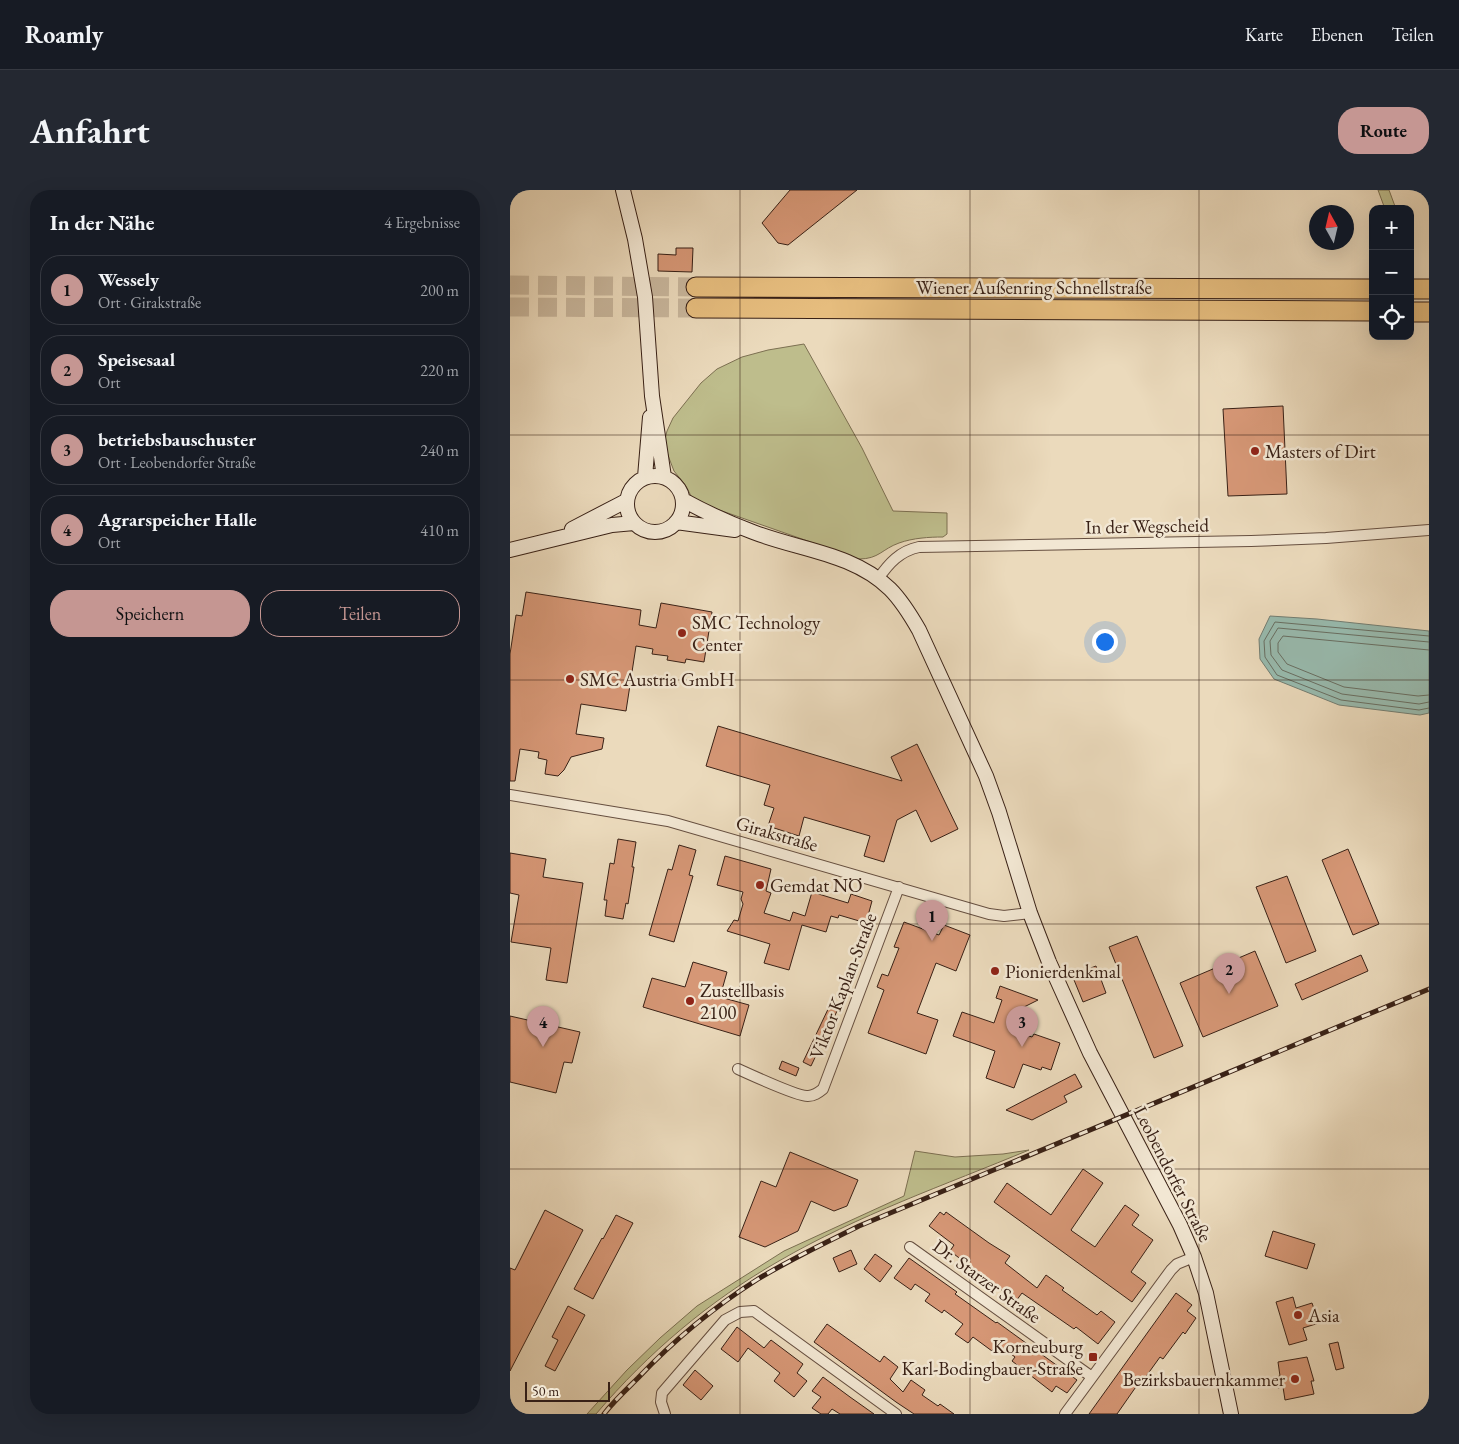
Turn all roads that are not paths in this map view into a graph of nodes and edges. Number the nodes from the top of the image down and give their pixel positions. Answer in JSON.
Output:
{"nodes":[{"id":1,"x":624,"y":190,"type":"edge"},
{"id":2,"x":696,"y":287,"type":"tunnel mouth"},
{"id":3,"x":1369,"y":289,"type":"edge"},
{"id":4,"x":1414,"y":289,"type":"edge"},
{"id":5,"x":1429,"y":289,"type":"edge"},
{"id":6,"x":696,"y":308,"type":"tunnel mouth"},
{"id":7,"x":1369,"y":311,"type":"edge"},
{"id":8,"x":1414,"y":312,"type":"edge"},
{"id":9,"x":1429,"y":312,"type":"edge"},
{"id":10,"x":652,"y":396,"type":"junction"},
{"id":11,"x":645,"y":477,"type":"junction"},
{"id":12,"x":664,"y":477,"type":"junction"},
{"id":13,"x":683,"y":500,"type":"junction"},
{"id":14,"x":626,"y":501,"type":"junction"},
{"id":15,"x":676,"y":522,"type":"junction"},
{"id":16,"x":634,"y":523,"type":"junction"},
{"id":17,"x":1429,"y":530,"type":"edge"},
{"id":18,"x":753,"y":532,"type":"junction"},
{"id":19,"x":549,"y":540,"type":"junction"},
{"id":20,"x":510,"y":550,"type":"edge"},
{"id":21,"x":878,"y":579,"type":"junction"},
{"id":22,"x":510,"y":795,"type":"edge"},
{"id":23,"x":899,"y":887,"type":"junction"},
{"id":24,"x":1030,"y":912,"type":"junction"},
{"id":25,"x":738,"y":1069,"type":"dead end"},
{"id":26,"x":910,"y":1247,"type":"dead end"},
{"id":27,"x":1194,"y":1257,"type":"junction"},
{"id":28,"x":1092,"y":1378,"type":"junction"},
{"id":29,"x":665,"y":1414,"type":"edge"},
{"id":30,"x":896,"y":1414,"type":"edge"},
{"id":31,"x":1065,"y":1414,"type":"edge"},
{"id":32,"x":1231,"y":1414,"type":"edge"}],
"edges":[{"from":1,"to":10,"type":"main road"},
{"from":2,"to":3,"type":"highway","name":"Wiener Außenring Schnellstraße"},
{"from":4,"to":5,"type":"highway"},
{"from":6,"to":7,"type":"highway","name":"Wiener Außenring Schnellstraße"},
{"from":8,"to":9,"type":"highway"},
{"from":10,"to":11,"type":"main road"},
{"from":10,"to":12,"type":"main road"},
{"from":11,"to":12,"type":"main road"},
{"from":11,"to":14,"type":"main road"},
{"from":12,"to":13,"type":"main road"},
{"from":13,"to":15,"type":"main road"},
{"from":13,"to":18,"type":"main road"},
{"from":14,"to":16,"type":"main road"},
{"from":14,"to":19,"type":"main road"},
{"from":15,"to":16,"type":"main road"},
{"from":15,"to":18,"type":"main road"},
{"from":16,"to":19,"type":"main road"},
{"from":17,"to":21,"type":"street","name":"In der Wegscheid"},
{"from":18,"to":21,"type":"main road","name":"Leobendorfer Straße"},
{"from":19,"to":20,"type":"main road"},
{"from":21,"to":24,"type":"main road","name":"Leobendorfer Straße"},
{"from":22,"to":23,"type":"street","name":"Girakstraße"},
{"from":23,"to":24,"type":"street","name":"Girakstraße"},
{"from":23,"to":25,"type":"street","name":"Viktor Kaplan-Straße"},
{"from":24,"to":27,"type":"main road","name":"Leobendorfer Straße"},
{"from":26,"to":28,"type":"street","name":"Dr. Starzer Straße"},
{"from":27,"to":28,"type":"street"},
{"from":27,"to":32,"type":"main road","name":"Leobendorfer Straße"},
{"from":28,"to":31,"type":"street"},
{"from":29,"to":30,"type":"street"}]}
